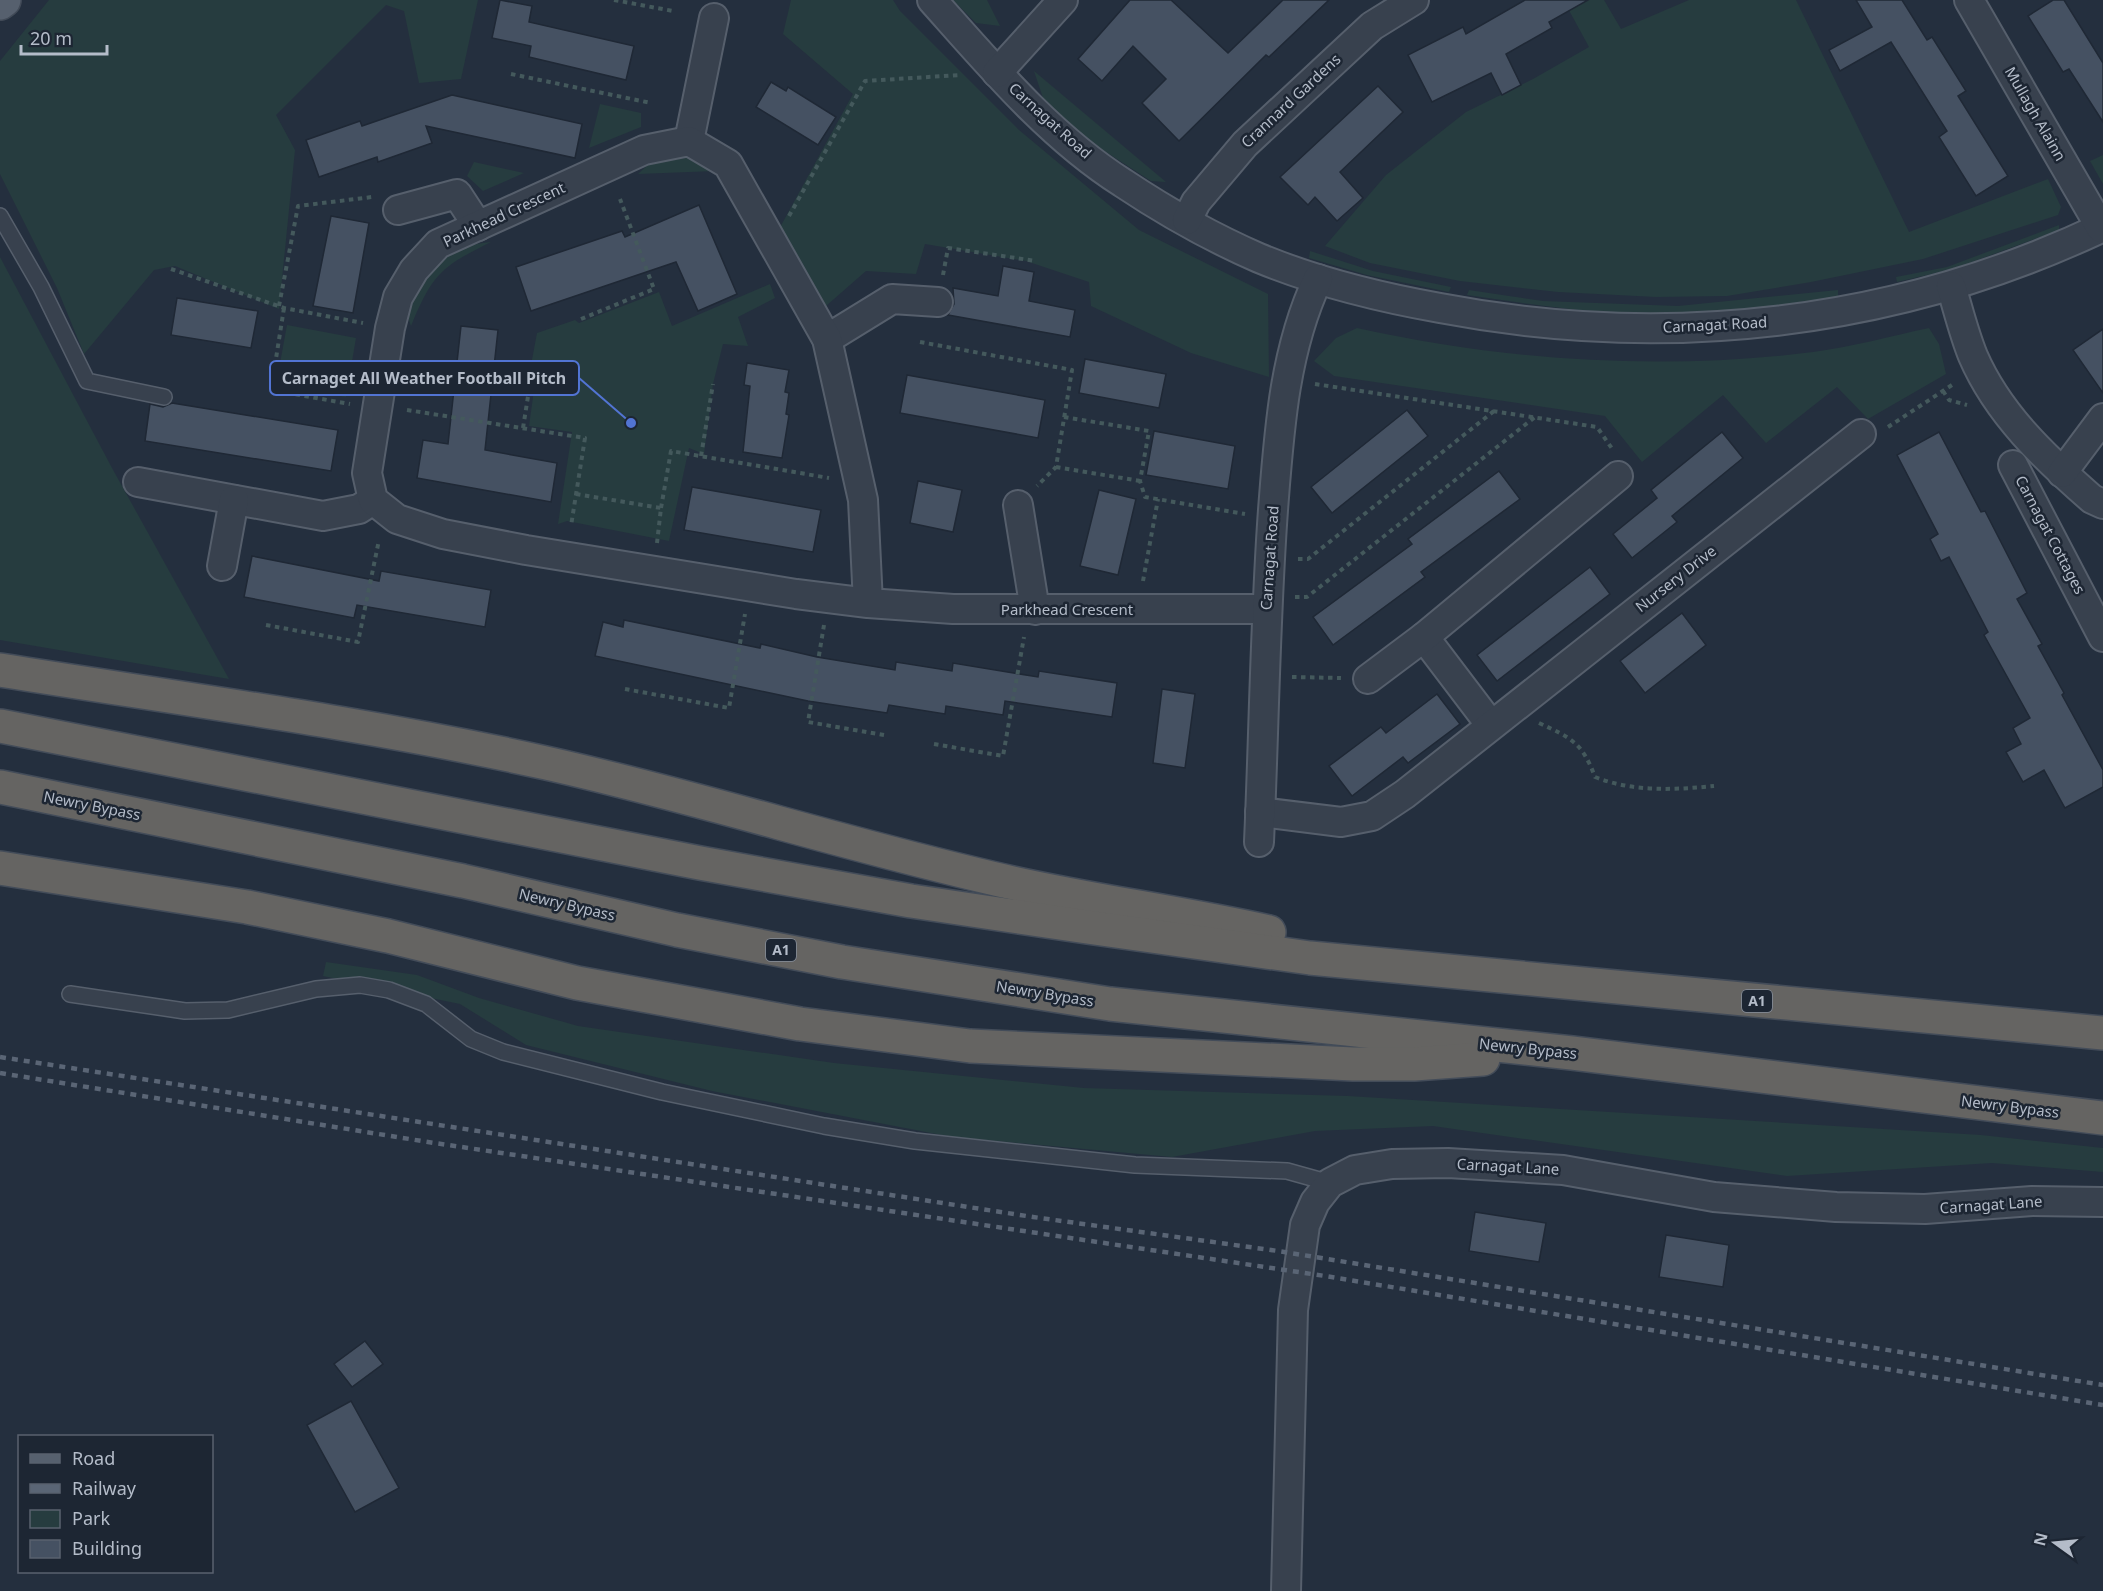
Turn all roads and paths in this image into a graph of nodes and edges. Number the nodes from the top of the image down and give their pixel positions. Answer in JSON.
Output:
{"nodes":[{"id":1,"x":614,"y":0,"type":"edge"},
{"id":2,"x":932,"y":0,"type":"edge"},
{"id":3,"x":1063,"y":0,"type":"edge"},
{"id":4,"x":1414,"y":0,"type":"edge"},
{"id":5,"x":1969,"y":0,"type":"edge"},
{"id":6,"x":673,"y":11,"type":"dead end"},
{"id":7,"x":714,"y":18,"type":"dead end"},
{"id":8,"x":511,"y":74,"type":"dead end"},
{"id":9,"x":983,"y":74,"type":"junction"},
{"id":10,"x":651,"y":103,"type":"dead end"},
{"id":11,"x":689,"y":141,"type":"junction"},
{"id":12,"x":620,"y":199,"type":"dead end"},
{"id":13,"x":389,"y":203,"type":"joint"},
{"id":14,"x":0,"y":216,"type":"edge"},
{"id":15,"x":1187,"y":220,"type":"junction"},
{"id":16,"x":785,"y":222,"type":"dead end"},
{"id":17,"x":478,"y":226,"type":"junction"},
{"id":18,"x":2102,"y":228,"type":"edge"},
{"id":19,"x":1036,"y":261,"type":"dead end"},
{"id":20,"x":171,"y":269,"type":"dead end"},
{"id":21,"x":1318,"y":279,"type":"junction"},
{"id":22,"x":1951,"y":286,"type":"junction"},
{"id":23,"x":938,"y":302,"type":"joint"},
{"id":24,"x":279,"y":306,"type":"junction"},
{"id":25,"x":285,"y":308,"type":"junction"},
{"id":26,"x":580,"y":319,"type":"dead end"},
{"id":27,"x":390,"y":328,"type":"junction"},
{"id":28,"x":827,"y":339,"type":"junction"},
{"id":29,"x":920,"y":342,"type":"dead end"},
{"id":30,"x":1979,"y":368,"type":"junction"},
{"id":31,"x":532,"y":371,"type":"dead end"},
{"id":32,"x":1287,"y":380,"type":"junction"},
{"id":33,"x":713,"y":384,"type":"dead end"},
{"id":34,"x":164,"y":398,"type":"dead end"},
{"id":35,"x":377,"y":408,"type":"junction"},
{"id":36,"x":407,"y":410,"type":"dead end"},
{"id":37,"x":1494,"y":411,"type":"junction"},
{"id":38,"x":1064,"y":417,"type":"junction"},
{"id":39,"x":1536,"y":417,"type":"junction"},
{"id":40,"x":2103,"y":418,"type":"edge"},
{"id":41,"x":523,"y":428,"type":"junction"},
{"id":42,"x":1861,"y":434,"type":"joint"},
{"id":43,"x":701,"y":456,"type":"junction"},
{"id":44,"x":2013,"y":465,"type":"dead end"},
{"id":45,"x":1056,"y":467,"type":"junction"},
{"id":46,"x":2062,"y":473,"type":"junction"},
{"id":47,"x":1618,"y":476,"type":"joint"},
{"id":48,"x":829,"y":478,"type":"dead end"},
{"id":49,"x":1140,"y":481,"type":"junction"},
{"id":50,"x":138,"y":482,"type":"dead end"},
{"id":51,"x":576,"y":494,"type":"junction"},
{"id":52,"x":1158,"y":499,"type":"junction"},
{"id":53,"x":234,"y":500,"type":"junction"},
{"id":54,"x":373,"y":500,"type":"junction"},
{"id":55,"x":2103,"y":504,"type":"edge"},
{"id":56,"x":1018,"y":505,"type":"joint"},
{"id":57,"x":661,"y":508,"type":"junction"},
{"id":58,"x":397,"y":519,"type":"junction"},
{"id":59,"x":1273,"y":519,"type":"junction"},
{"id":60,"x":571,"y":526,"type":"dead end"},
{"id":61,"x":657,"y":543,"type":"dead end"},
{"id":62,"x":1270,"y":560,"type":"junction"},
{"id":63,"x":222,"y":566,"type":"dead end"},
{"id":64,"x":750,"y":586,"type":"junction"},
{"id":65,"x":828,"y":598,"type":"junction"},
{"id":66,"x":868,"y":603,"type":"junction"},
{"id":67,"x":1267,"y":603,"type":"junction"},
{"id":68,"x":1032,"y":610,"type":"junction"},
{"id":69,"x":1138,"y":610,"type":"junction"},
{"id":70,"x":266,"y":625,"type":"dead end"},
{"id":71,"x":1424,"y":637,"type":"junction"},
{"id":72,"x":2103,"y":637,"type":"edge"},
{"id":73,"x":0,"y":670,"type":"edge"},
{"id":74,"x":1264,"y":677,"type":"junction"},
{"id":75,"x":1368,"y":678,"type":"joint"},
{"id":76,"x":625,"y":689,"type":"dead end"},
{"id":77,"x":1516,"y":704,"type":"junction"},
{"id":78,"x":1491,"y":724,"type":"junction"},
{"id":79,"x":0,"y":726,"type":"edge"},
{"id":80,"x":884,"y":735,"type":"dead end"},
{"id":81,"x":934,"y":744,"type":"dead end"},
{"id":82,"x":1714,"y":786,"type":"dead end"},
{"id":83,"x":0,"y":787,"type":"edge"},
{"id":84,"x":1260,"y":812,"type":"junction"},
{"id":85,"x":1259,"y":842,"type":"dead end"},
{"id":86,"x":0,"y":868,"type":"edge"},
{"id":87,"x":1411,"y":968,"type":"junction"},
{"id":88,"x":70,"y":994,"type":"dead end"},
{"id":89,"x":2103,"y":1033,"type":"edge"},
{"id":90,"x":1572,"y":1053,"type":"junction"},
{"id":91,"x":2103,"y":1118,"type":"edge"},
{"id":92,"x":1330,"y":1183,"type":"junction"},
{"id":93,"x":2103,"y":1202,"type":"edge"},
{"id":94,"x":1286,"y":1591,"type":"edge"}],
"edges":[{"from":1,"to":6,"type":"path"},
{"from":2,"to":9,"type":"street","name":"Carnagat Road"},
{"from":3,"to":9,"type":"street"},
{"from":4,"to":15,"type":"street","name":"Crannard Gardens"},
{"from":5,"to":18,"type":"street","name":"Mullagh Alainn"},
{"from":7,"to":11,"type":"street"},
{"from":8,"to":10,"type":"path"},
{"from":9,"to":15,"type":"street","name":"Carnagat Road"},
{"from":9,"to":16,"type":"path"},
{"from":11,"to":17,"type":"street","name":"Parkhead Crescent"},
{"from":11,"to":28,"type":"street"},
{"from":12,"to":26,"type":"path"},
{"from":13,"to":17,"type":"street"},
{"from":13,"to":24,"type":"path"},
{"from":14,"to":34,"type":"lane"},
{"from":15,"to":21,"type":"street","name":"Carnagat Road"},
{"from":17,"to":27,"type":"street","name":"Parkhead Crescent"},
{"from":18,"to":22,"type":"street","name":"Carnagat Road"},
{"from":19,"to":23,"type":"path"},
{"from":20,"to":24,"type":"path"},
{"from":21,"to":22,"type":"street","name":"Carnagat Road"},
{"from":21,"to":32,"type":"street","name":"Carnagat Road"},
{"from":22,"to":30,"type":"street"},
{"from":23,"to":28,"type":"street"},
{"from":24,"to":25,"type":"path"},
{"from":25,"to":27,"type":"path"},
{"from":25,"to":35,"type":"path"},
{"from":27,"to":35,"type":"street","name":"Parkhead Crescent"},
{"from":28,"to":66,"type":"street"},
{"from":29,"to":38,"type":"path"},
{"from":30,"to":42,"type":"path"},
{"from":30,"to":46,"type":"street"},
{"from":31,"to":41,"type":"path"},
{"from":32,"to":37,"type":"path"},
{"from":32,"to":59,"type":"street","name":"Carnagat Road"},
{"from":33,"to":43,"type":"path"},
{"from":35,"to":54,"type":"street","name":"Parkhead Crescent"},
{"from":36,"to":41,"type":"path"},
{"from":37,"to":39,"type":"path"},
{"from":37,"to":62,"type":"path"},
{"from":38,"to":45,"type":"path"},
{"from":38,"to":49,"type":"path"},
{"from":39,"to":47,"type":"path"},
{"from":39,"to":67,"type":"path"},
{"from":40,"to":46,"type":"street"},
{"from":41,"to":51,"type":"path"},
{"from":42,"to":77,"type":"street","name":"Nursery Drive"},
{"from":43,"to":48,"type":"path"},
{"from":43,"to":57,"type":"path"},
{"from":44,"to":72,"type":"street","name":"Carnagat Cottages"},
{"from":45,"to":49,"type":"path"},
{"from":45,"to":56,"type":"path"},
{"from":46,"to":55,"type":"street"},
{"from":47,"to":71,"type":"street"},
{"from":49,"to":52,"type":"path"},
{"from":50,"to":53,"type":"street"},
{"from":51,"to":57,"type":"path"},
{"from":51,"to":60,"type":"path"},
{"from":52,"to":59,"type":"path"},
{"from":52,"to":69,"type":"path"},
{"from":53,"to":54,"type":"street"},
{"from":53,"to":63,"type":"street"},
{"from":54,"to":58,"type":"street","name":"Parkhead Crescent"},
{"from":56,"to":68,"type":"street"},
{"from":57,"to":61,"type":"path"},
{"from":58,"to":64,"type":"street","name":"Parkhead Crescent"},
{"from":58,"to":70,"type":"path"},
{"from":59,"to":62,"type":"street","name":"Carnagat Road"},
{"from":62,"to":67,"type":"street","name":"Carnagat Road"},
{"from":64,"to":65,"type":"street","name":"Parkhead Crescent"},
{"from":64,"to":76,"type":"path"},
{"from":65,"to":66,"type":"street","name":"Parkhead Crescent"},
{"from":65,"to":80,"type":"path"},
{"from":66,"to":68,"type":"street","name":"Parkhead Crescent"},
{"from":67,"to":69,"type":"street","name":"Parkhead Crescent"},
{"from":67,"to":74,"type":"street","name":"Carnagat Road"},
{"from":68,"to":69,"type":"street","name":"Parkhead Crescent"},
{"from":68,"to":81,"type":"path"},
{"from":71,"to":75,"type":"street"},
{"from":71,"to":78,"type":"street"},
{"from":73,"to":87,"type":"highway"},
{"from":74,"to":75,"type":"path"},
{"from":74,"to":84,"type":"street","name":"Carnagat Road"},
{"from":77,"to":78,"type":"street","name":"Nursery Drive"},
{"from":77,"to":82,"type":"path"},
{"from":78,"to":84,"type":"street","name":"Nursery Drive"},
{"from":79,"to":87,"type":"highway","number":"A1"},
{"from":83,"to":90,"type":"highway","name":"Newry Bypass","number":"A1"},
{"from":84,"to":85,"type":"street","name":"Carnagat Road"},
{"from":86,"to":90,"type":"highway"},
{"from":87,"to":89,"type":"highway","number":"A1"},
{"from":88,"to":92,"type":"lane"},
{"from":90,"to":91,"type":"highway","name":"Newry Bypass","number":"A1"},
{"from":92,"to":93,"type":"street","name":"Carnagat Lane"},
{"from":92,"to":94,"type":"street","name":"Carnagat Lane"}]}
